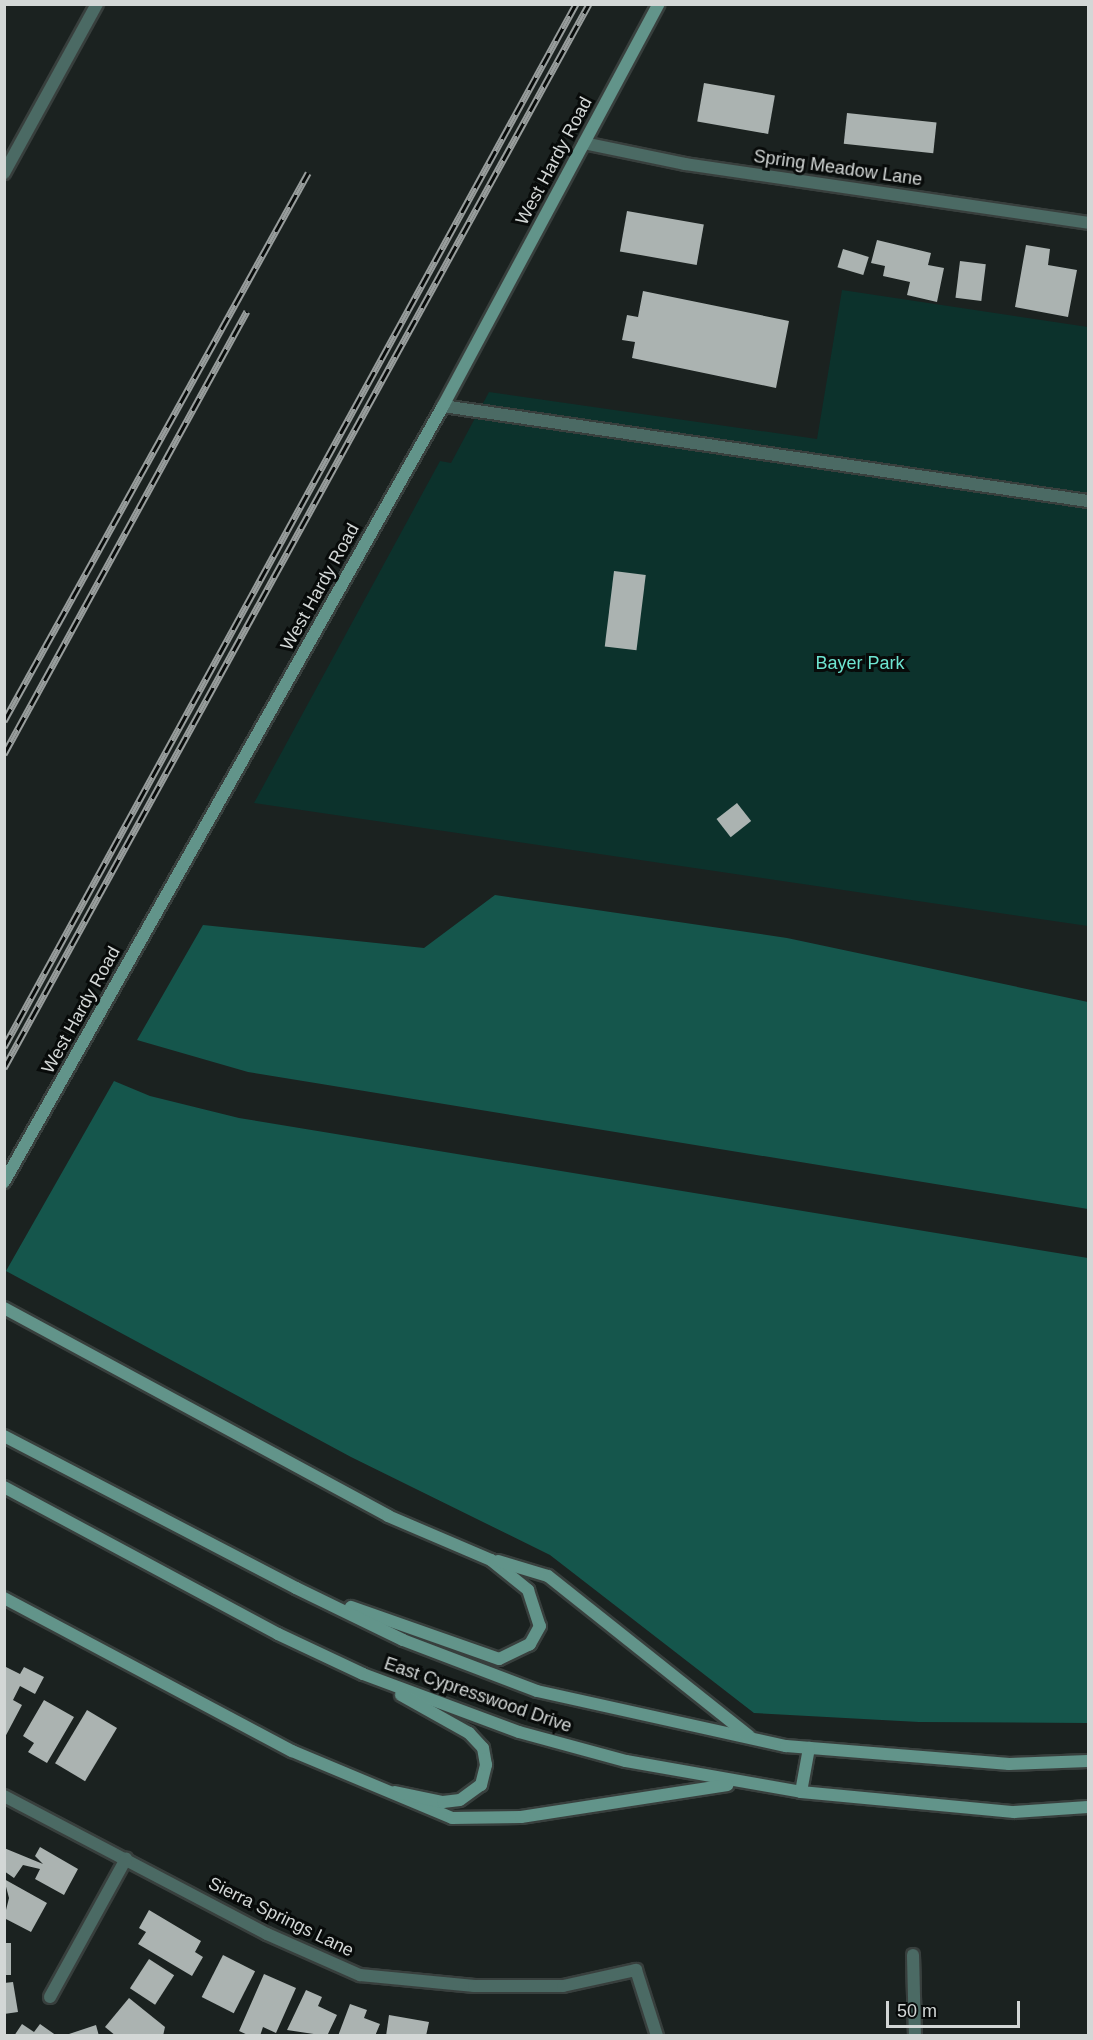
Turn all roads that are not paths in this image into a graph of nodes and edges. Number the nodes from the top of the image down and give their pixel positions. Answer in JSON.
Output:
{"nodes":[{"id":1,"x":97,"y":4,"type":"edge"},
{"id":2,"x":659,"y":4,"type":"edge"},
{"id":3,"x":584,"y":143,"type":"junction"},
{"id":4,"x":4,"y":173,"type":"edge"},
{"id":5,"x":1089,"y":223,"type":"edge"},
{"id":6,"x":443,"y":406,"type":"junction"},
{"id":7,"x":1089,"y":501,"type":"edge"},
{"id":8,"x":4,"y":1182,"type":"edge"},
{"id":9,"x":4,"y":1308,"type":"edge"},
{"id":10,"x":6,"y":1437,"type":"edge"},
{"id":11,"x":4,"y":1487,"type":"edge"},
{"id":12,"x":491,"y":1560,"type":"junction"},
{"id":13,"x":296,"y":1588,"type":"junction"},
{"id":14,"x":4,"y":1598,"type":"edge"},
{"id":15,"x":363,"y":1674,"type":"junction"},
{"id":16,"x":757,"y":1740,"type":"junction"},
{"id":17,"x":809,"y":1748,"type":"junction"},
{"id":18,"x":1089,"y":1761,"type":"edge"},
{"id":19,"x":742,"y":1784,"type":"junction"},
{"id":20,"x":369,"y":1786,"type":"junction"},
{"id":21,"x":801,"y":1792,"type":"junction"},
{"id":22,"x":4,"y":1796,"type":"edge"},
{"id":23,"x":1089,"y":1807,"type":"edge"},
{"id":24,"x":126,"y":1860,"type":"junction"},
{"id":25,"x":913,"y":1955,"type":"dead end"},
{"id":26,"x":50,"y":1997,"type":"dead end"},
{"id":27,"x":657,"y":2036,"type":"edge"},
{"id":28,"x":915,"y":2036,"type":"edge"}],
"edges":[{"from":1,"to":4,"type":"street"},
{"from":2,"to":3,"type":"main road","name":"West Hardy Road"},
{"from":3,"to":5,"type":"street","name":"Spring Meadow Lane"},
{"from":3,"to":6,"type":"main road","name":"West Hardy Road"},
{"from":6,"to":7,"type":"street"},
{"from":6,"to":8,"type":"main road","name":"West Hardy Road"},
{"from":9,"to":12,"type":"main road"},
{"from":10,"to":13,"type":"main road","name":"East Cypresswood Drive"},
{"from":11,"to":15,"type":"main road","name":"East Cypresswood Drive"},
{"from":12,"to":13,"type":"main road"},
{"from":12,"to":16,"type":"main road"},
{"from":13,"to":16,"type":"main road","name":"East Cypresswood Drive"},
{"from":14,"to":20,"type":"main road"},
{"from":15,"to":19,"type":"main road","name":"East Cypresswood Drive"},
{"from":15,"to":20,"type":"main road"},
{"from":16,"to":17,"type":"main road","name":"East Cypresswood Drive"},
{"from":17,"to":18,"type":"main road","name":"East Cypresswood Drive"},
{"from":17,"to":21,"type":"main road"},
{"from":19,"to":20,"type":"main road"},
{"from":19,"to":21,"type":"main road","name":"East Cypresswood Drive"},
{"from":21,"to":23,"type":"main road","name":"East Cypresswood Drive"},
{"from":22,"to":24,"type":"street","name":"Sierra Springs Lane"},
{"from":24,"to":26,"type":"street"},
{"from":24,"to":27,"type":"street","name":"Sierra Springs Lane"},
{"from":25,"to":28,"type":"street"}]}
